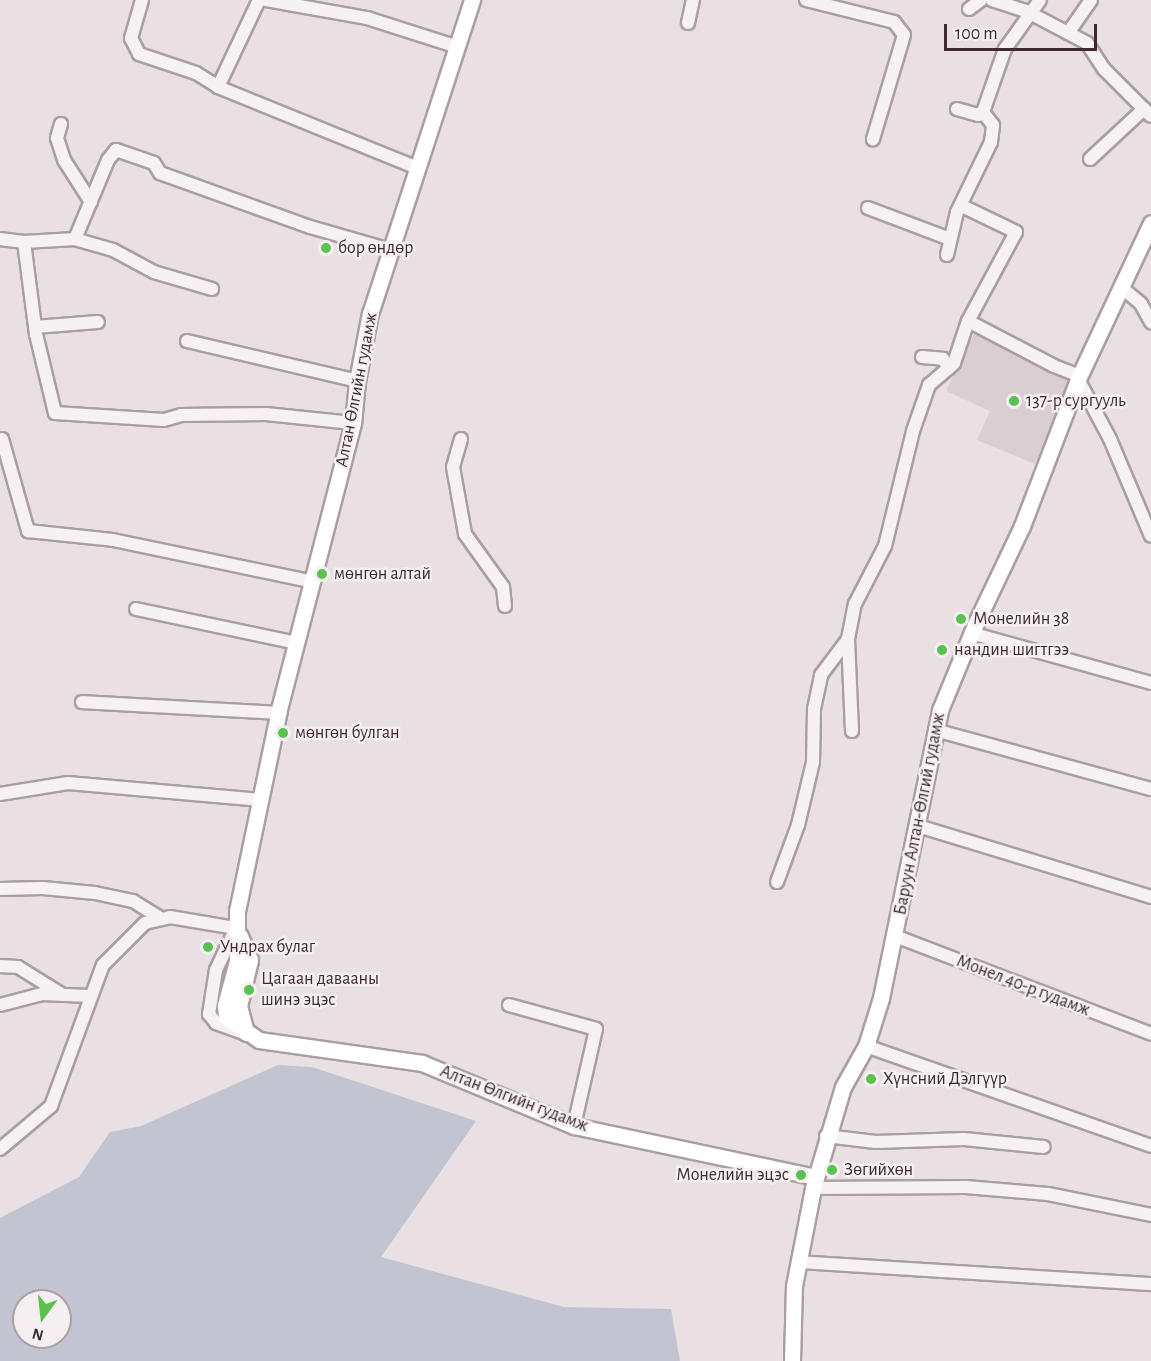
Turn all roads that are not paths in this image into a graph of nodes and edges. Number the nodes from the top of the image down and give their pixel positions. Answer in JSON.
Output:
{"nodes":[{"id":1,"x":142,"y":0,"type":"edge"},
{"id":2,"x":259,"y":0,"type":"edge"},
{"id":3,"x":266,"y":0,"type":"edge"},
{"id":4,"x":472,"y":0,"type":"edge"},
{"id":5,"x":693,"y":0,"type":"edge"},
{"id":6,"x":806,"y":0,"type":"edge"},
{"id":7,"x":981,"y":0,"type":"edge"},
{"id":8,"x":992,"y":0,"type":"edge"},
{"id":9,"x":1040,"y":0,"type":"edge"},
{"id":10,"x":1091,"y":0,"type":"edge"},
{"id":11,"x":969,"y":9,"type":"dead end"},
{"id":12,"x":1028,"y":12,"type":"junction"},
{"id":13,"x":688,"y":23,"type":"dead end"},
{"id":14,"x":1068,"y":33,"type":"junction"},
{"id":15,"x":455,"y":46,"type":"junction"},
{"id":16,"x":218,"y":87,"type":"junction"},
{"id":17,"x":957,"y":109,"type":"dead end"},
{"id":18,"x":983,"y":112,"type":"junction"},
{"id":19,"x":1147,"y":112,"type":"edge"},
{"id":20,"x":61,"y":124,"type":"dead end"},
{"id":21,"x":873,"y":139,"type":"dead end"},
{"id":22,"x":1090,"y":159,"type":"dead end"},
{"id":23,"x":415,"y":167,"type":"junction"},
{"id":24,"x":91,"y":202,"type":"junction"},
{"id":25,"x":962,"y":206,"type":"junction"},
{"id":26,"x":868,"y":208,"type":"dead end"},
{"id":27,"x":1151,"y":223,"type":"edge"},
{"id":28,"x":75,"y":239,"type":"junction"},
{"id":29,"x":950,"y":239,"type":"junction"},
{"id":30,"x":0,"y":240,"type":"edge"},
{"id":31,"x":24,"y":242,"type":"junction"},
{"id":32,"x":390,"y":250,"type":"junction"},
{"id":33,"x":946,"y":255,"type":"dead end"},
{"id":34,"x":1121,"y":287,"type":"junction"},
{"id":35,"x":212,"y":289,"type":"dead end"},
{"id":36,"x":968,"y":321,"type":"junction"},
{"id":37,"x":98,"y":322,"type":"dead end"},
{"id":38,"x":1151,"y":322,"type":"edge"},
{"id":39,"x":35,"y":327,"type":"junction"},
{"id":40,"x":187,"y":341,"type":"dead end"},
{"id":41,"x":922,"y":357,"type":"dead end"},
{"id":42,"x":949,"y":368,"type":"junction"},
{"id":43,"x":1079,"y":377,"type":"junction"},
{"id":44,"x":357,"y":381,"type":"junction"},
{"id":45,"x":353,"y":423,"type":"junction"},
{"id":46,"x":2,"y":439,"type":"dead end"},
{"id":47,"x":461,"y":439,"type":"dead end"},
{"id":48,"x":1151,"y":536,"type":"edge"},
{"id":49,"x":314,"y":582,"type":"junction"},
{"id":50,"x":505,"y":606,"type":"dead end"},
{"id":51,"x":136,"y":609,"type":"dead end"},
{"id":52,"x":971,"y":633,"type":"junction"},
{"id":53,"x":848,"y":639,"type":"junction"},
{"id":54,"x":297,"y":643,"type":"junction"},
{"id":55,"x":1151,"y":683,"type":"edge"},
{"id":56,"x":82,"y":702,"type":"dead end"},
{"id":57,"x":279,"y":713,"type":"junction"},
{"id":58,"x":935,"y":730,"type":"junction"},
{"id":59,"x":852,"y":731,"type":"dead end"},
{"id":60,"x":1151,"y":789,"type":"edge"},
{"id":61,"x":0,"y":794,"type":"edge"},
{"id":62,"x":261,"y":800,"type":"junction"},
{"id":63,"x":918,"y":826,"type":"junction"},
{"id":64,"x":777,"y":882,"type":"dead end"},
{"id":65,"x":0,"y":890,"type":"edge"},
{"id":66,"x":1151,"y":897,"type":"edge"},
{"id":67,"x":159,"y":917,"type":"junction"},
{"id":68,"x":236,"y":928,"type":"junction"},
{"id":69,"x":896,"y":936,"type":"junction"},
{"id":70,"x":0,"y":966,"type":"edge"},
{"id":71,"x":63,"y":995,"type":"junction"},
{"id":72,"x":89,"y":996,"type":"junction"},
{"id":73,"x":0,"y":1005,"type":"edge"},
{"id":74,"x":509,"y":1005,"type":"dead end"},
{"id":75,"x":246,"y":1034,"type":"junction"},
{"id":76,"x":1151,"y":1034,"type":"edge"},
{"id":77,"x":866,"y":1046,"type":"junction"},
{"id":78,"x":574,"y":1126,"type":"junction"},
{"id":79,"x":826,"y":1136,"type":"junction"},
{"id":80,"x":1151,"y":1146,"type":"edge"},
{"id":81,"x":1044,"y":1147,"type":"dead end"},
{"id":82,"x":0,"y":1149,"type":"edge"},
{"id":83,"x":815,"y":1182,"type":"junction"},
{"id":84,"x":1151,"y":1215,"type":"edge"},
{"id":85,"x":798,"y":1263,"type":"junction"},
{"id":86,"x":1151,"y":1284,"type":"edge"},
{"id":87,"x":792,"y":1361,"type":"edge"}],
"edges":[{"from":1,"to":16,"type":"street"},
{"from":2,"to":16,"type":"street"},
{"from":3,"to":15,"type":"street"},
{"from":4,"to":15,"type":"main road","name":"Алтан Өлгийн гудамж"},
{"from":5,"to":13,"type":"street"},
{"from":6,"to":21,"type":"street"},
{"from":7,"to":11,"type":"street"},
{"from":8,"to":12,"type":"street"},
{"from":9,"to":12,"type":"street"},
{"from":10,"to":14,"type":"street"},
{"from":12,"to":14,"type":"street"},
{"from":12,"to":18,"type":"street"},
{"from":14,"to":19,"type":"street"},
{"from":15,"to":23,"type":"main road","name":"Алтан Өлгийн гудамж"},
{"from":16,"to":23,"type":"street"},
{"from":17,"to":18,"type":"street"},
{"from":18,"to":25,"type":"street"},
{"from":19,"to":22,"type":"street"},
{"from":20,"to":24,"type":"street"},
{"from":23,"to":32,"type":"main road","name":"Алтан Өлгийн гудамж"},
{"from":24,"to":28,"type":"street"},
{"from":24,"to":32,"type":"street"},
{"from":25,"to":29,"type":"street"},
{"from":25,"to":36,"type":"street"},
{"from":26,"to":29,"type":"street"},
{"from":27,"to":34,"type":"main road","name":"Баруун Алтан-Өлгий гудамж"},
{"from":28,"to":31,"type":"street"},
{"from":28,"to":35,"type":"street"},
{"from":29,"to":33,"type":"street"},
{"from":30,"to":31,"type":"street"},
{"from":31,"to":39,"type":"street"},
{"from":32,"to":44,"type":"main road","name":"Алтан Өлгийн гудамж"},
{"from":34,"to":38,"type":"street"},
{"from":34,"to":43,"type":"main road","name":"Баруун Алтан-Өлгий гудамж"},
{"from":36,"to":42,"type":"street"},
{"from":36,"to":43,"type":"street"},
{"from":37,"to":39,"type":"street"},
{"from":39,"to":45,"type":"street"},
{"from":40,"to":44,"type":"street"},
{"from":41,"to":42,"type":"street"},
{"from":42,"to":53,"type":"street"},
{"from":43,"to":48,"type":"street"},
{"from":43,"to":52,"type":"main road","name":"Баруун Алтан-Өлгий гудамж"},
{"from":44,"to":45,"type":"main road","name":"Алтан Өлгийн гудамж"},
{"from":45,"to":49,"type":"main road","name":"Алтан Өлгийн гудамж"},
{"from":46,"to":49,"type":"street"},
{"from":47,"to":50,"type":"street"},
{"from":49,"to":54,"type":"main road","name":"Алтан Өлгийн гудамж"},
{"from":51,"to":54,"type":"street"},
{"from":52,"to":55,"type":"street"},
{"from":52,"to":58,"type":"main road","name":"Баруун Алтан-Өлгий гудамж"},
{"from":53,"to":59,"type":"street"},
{"from":53,"to":64,"type":"street"},
{"from":54,"to":57,"type":"main road","name":"Алтан Өлгийн гудамж"},
{"from":56,"to":57,"type":"street"},
{"from":57,"to":62,"type":"main road","name":"Алтан Өлгийн гудамж"},
{"from":58,"to":60,"type":"street"},
{"from":58,"to":63,"type":"main road","name":"Баруун Алтан-Өлгий гудамж"},
{"from":61,"to":62,"type":"street"},
{"from":62,"to":68,"type":"main road","name":"Алтан Өлгийн гудамж"},
{"from":63,"to":66,"type":"street"},
{"from":63,"to":69,"type":"main road","name":"Баруун Алтан-Өлгий гудамж"},
{"from":65,"to":67,"type":"street"},
{"from":67,"to":68,"type":"street"},
{"from":67,"to":72,"type":"street"},
{"from":68,"to":75,"type":"main road"},
{"from":68,"to":75,"type":"street"},
{"from":69,"to":76,"type":"street","name":"Монел 40-р гудамж"},
{"from":69,"to":77,"type":"main road","name":"Баруун Алтан-Өлгий гудамж"},
{"from":70,"to":71,"type":"street"},
{"from":71,"to":72,"type":"street"},
{"from":71,"to":73,"type":"street"},
{"from":72,"to":82,"type":"street"},
{"from":74,"to":78,"type":"street"},
{"from":75,"to":78,"type":"main road","name":"Алтан Өлгийн гудамж"},
{"from":77,"to":79,"type":"main road","name":"Баруун Алтан-Өлгий гудамж"},
{"from":77,"to":80,"type":"street"},
{"from":78,"to":83,"type":"main road","name":"Алтан Өлгийн гудамж"},
{"from":79,"to":81,"type":"street"},
{"from":79,"to":83,"type":"main road","name":"Баруун Алтан-Өлгий гудамж"},
{"from":83,"to":84,"type":"street"},
{"from":83,"to":85,"type":"main road","name":"Баруун Алтан-Өлгий гудамж"},
{"from":85,"to":86,"type":"street"},
{"from":85,"to":87,"type":"main road","name":"Баруун Алтан-Өлгий гудамж"}]}
